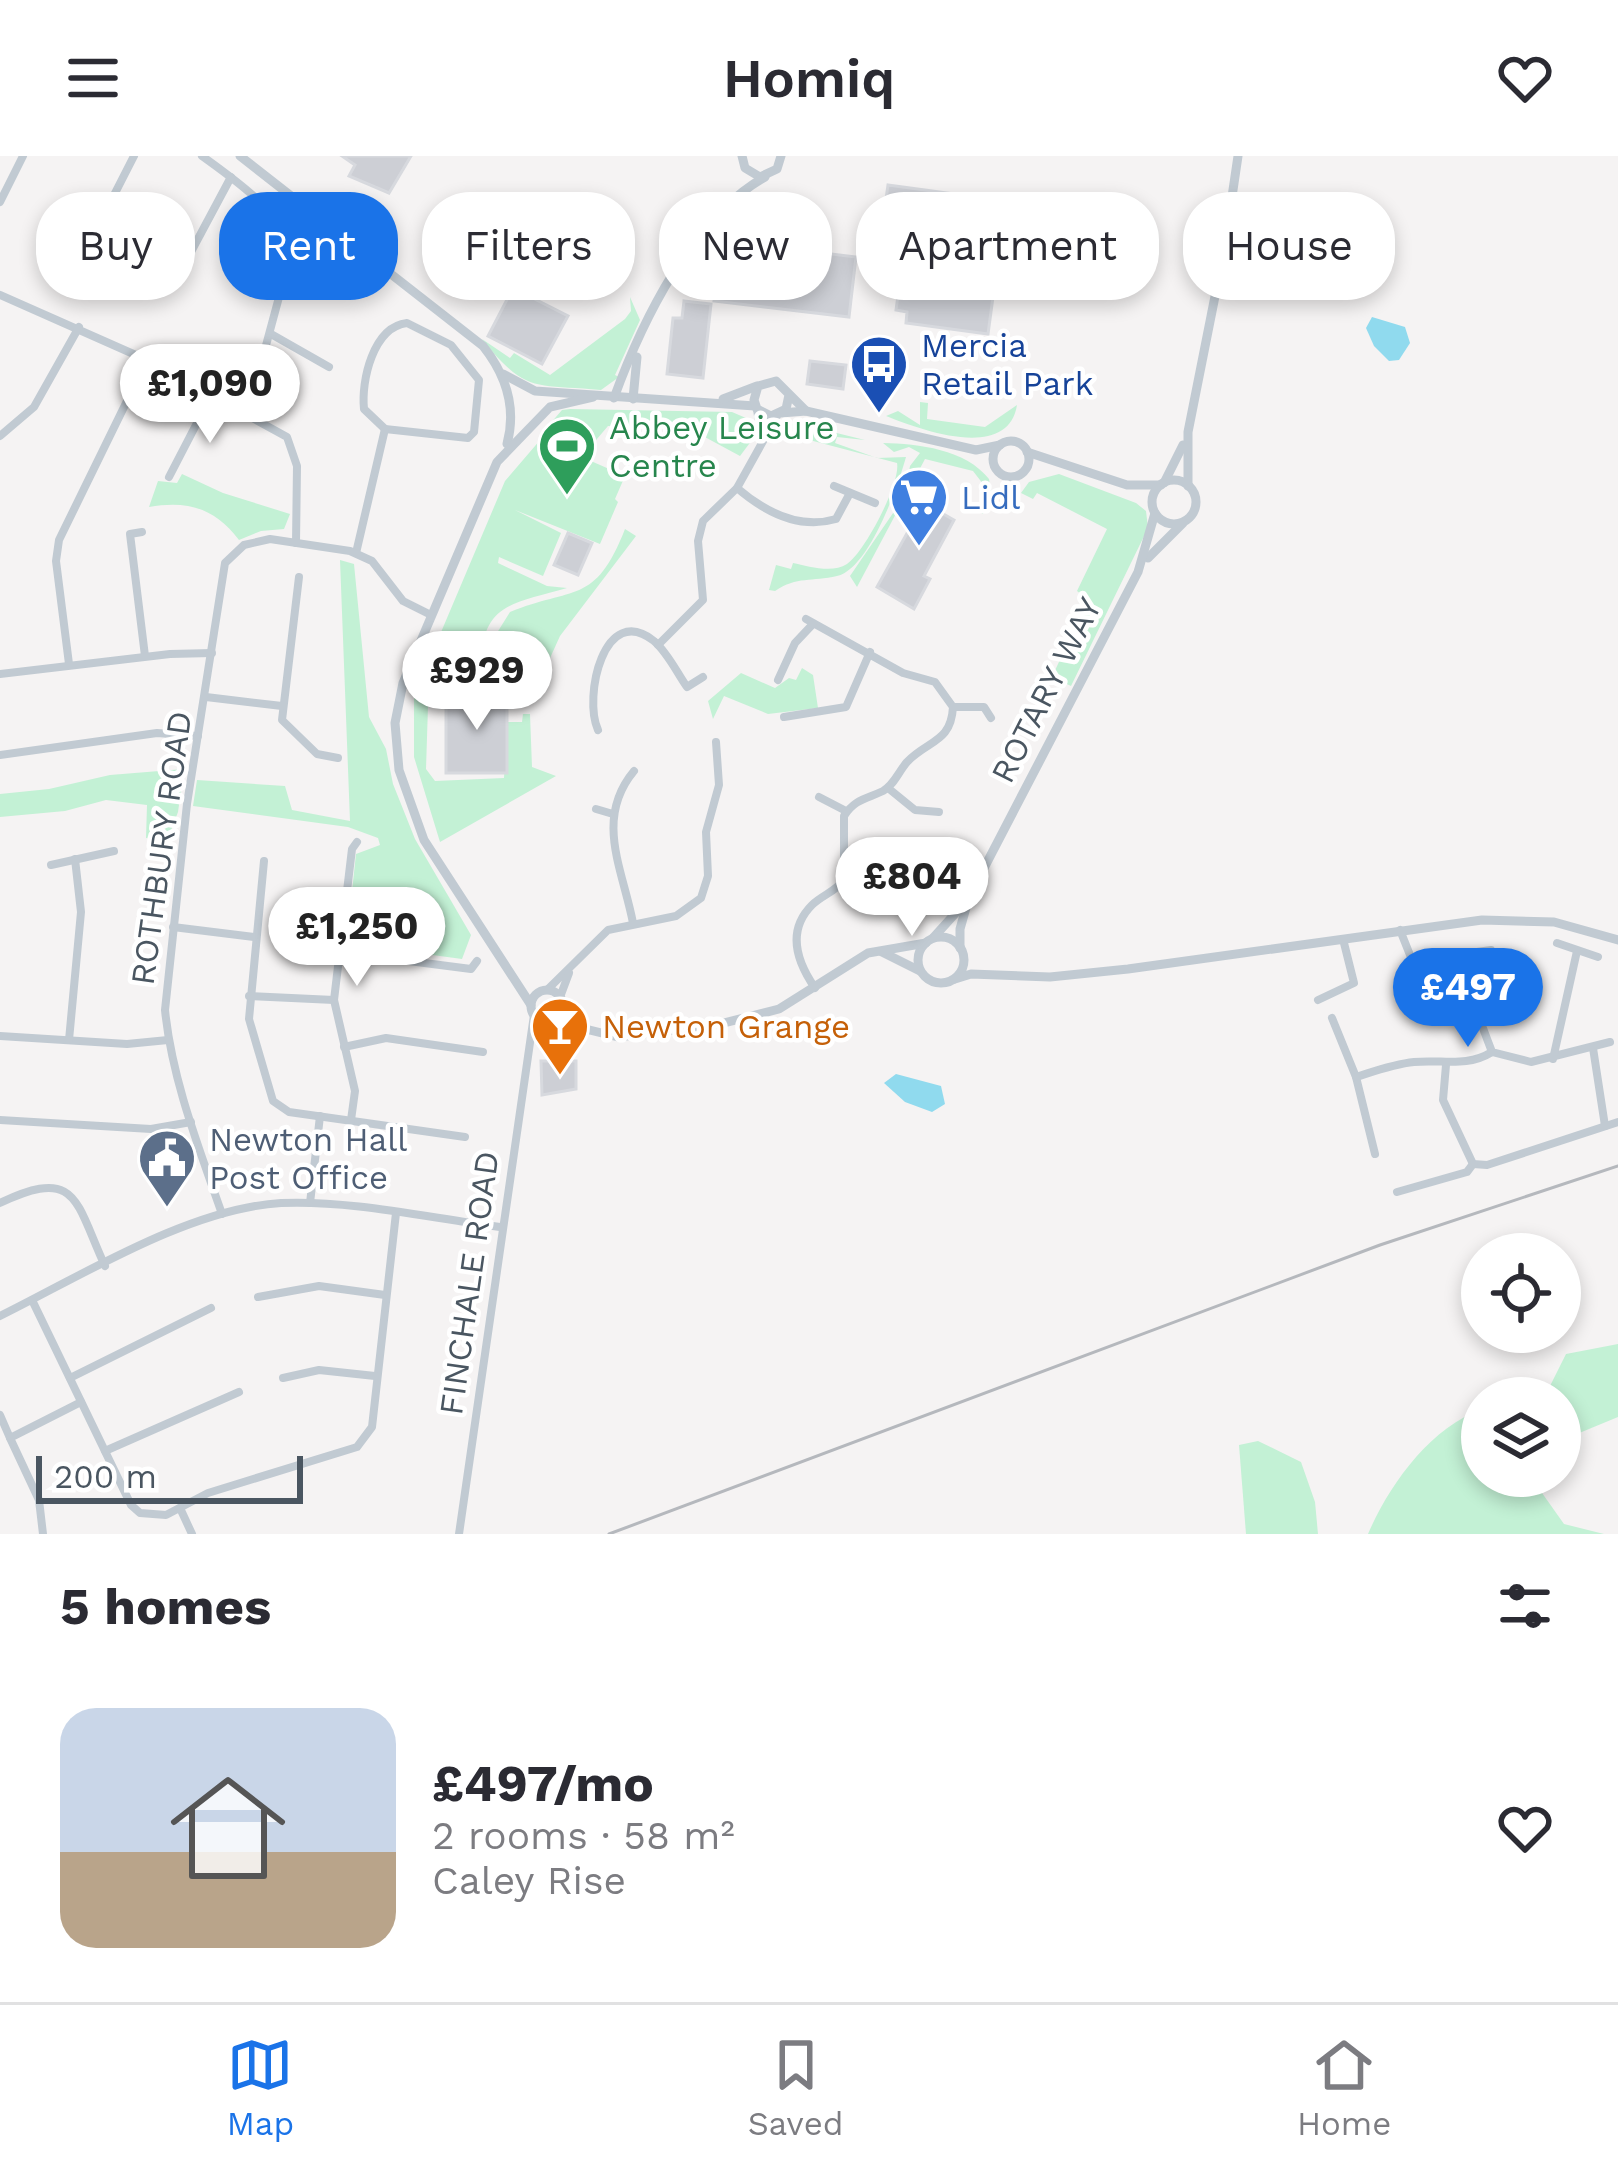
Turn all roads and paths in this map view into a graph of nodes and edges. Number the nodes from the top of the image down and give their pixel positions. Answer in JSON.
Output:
{"nodes":[{"id":1,"x":23,"y":156,"type":"edge"},
{"id":2,"x":134,"y":156,"type":"edge"},
{"id":3,"x":202,"y":156,"type":"edge"},
{"id":4,"x":240,"y":156,"type":"edge"},
{"id":5,"x":781,"y":156,"type":"edge"},
{"id":6,"x":1238,"y":156,"type":"edge"},
{"id":7,"x":742,"y":160,"type":"edge"},
{"id":8,"x":231,"y":177,"type":"junction"},
{"id":9,"x":765,"y":177,"type":"junction"},
{"id":10,"x":116,"y":192,"type":"edge"},
{"id":11,"x":731,"y":192,"type":"edge"},
{"id":12,"x":741,"y":192,"type":"edge"},
{"id":13,"x":2,"y":195,"type":"edge"},
{"id":14,"x":195,"y":244,"type":"edge"},
{"id":15,"x":0,"y":295,"type":"edge"},
{"id":16,"x":663,"y":300,"type":"edge"},
{"id":17,"x":79,"y":327,"type":"junction"},
{"id":18,"x":271,"y":334,"type":"junction"},
{"id":19,"x":641,"y":340,"type":"junction"},
{"id":20,"x":147,"y":360,"type":"junction"},
{"id":21,"x":329,"y":367,"type":"dead end"},
{"id":22,"x":502,"y":373,"type":"junction"},
{"id":23,"x":758,"y":386,"type":"junction"},
{"id":24,"x":532,"y":390,"type":"junction"},
{"id":25,"x":212,"y":394,"type":"junction"},
{"id":26,"x":789,"y":395,"type":"junction"},
{"id":27,"x":593,"y":397,"type":"junction"},
{"id":28,"x":614,"y":398,"type":"junction"},
{"id":29,"x":633,"y":399,"type":"junction"},
{"id":30,"x":718,"y":401,"type":"junction"},
{"id":31,"x":756,"y":408,"type":"junction"},
{"id":32,"x":511,"y":409,"type":"junction"},
{"id":33,"x":806,"y":411,"type":"junction"},
{"id":34,"x":248,"y":412,"type":"junction"},
{"id":35,"x":780,"y":414,"type":"junction"},
{"id":36,"x":536,"y":418,"type":"junction"},
{"id":37,"x":385,"y":429,"type":"junction"},
{"id":38,"x":1188,"y":432,"type":"junction"},
{"id":39,"x":0,"y":436,"type":"edge"},
{"id":40,"x":761,"y":440,"type":"junction"},
{"id":41,"x":1000,"y":445,"type":"junction"},
{"id":42,"x":506,"y":448,"type":"junction"},
{"id":43,"x":976,"y":449,"type":"junction"},
{"id":44,"x":1027,"y":452,"type":"junction"},
{"id":45,"x":1054,"y":462,"type":"junction"},
{"id":46,"x":994,"y":467,"type":"junction"},
{"id":47,"x":1024,"y":472,"type":"junction"},
{"id":48,"x":170,"y":477,"type":"dead end"},
{"id":49,"x":1162,"y":484,"type":"junction"},
{"id":50,"x":1127,"y":485,"type":"junction"},
{"id":51,"x":834,"y":486,"type":"dead end"},
{"id":52,"x":1188,"y":486,"type":"junction"},
{"id":53,"x":737,"y":488,"type":"junction"},
{"id":54,"x":850,"y":493,"type":"junction"},
{"id":55,"x":875,"y":503,"type":"dead end"},
{"id":56,"x":1154,"y":510,"type":"junction"},
{"id":57,"x":1184,"y":522,"type":"junction"},
{"id":58,"x":142,"y":532,"type":"dead end"},
{"id":59,"x":296,"y":543,"type":"junction"},
{"id":60,"x":356,"y":553,"type":"junction"},
{"id":61,"x":1138,"y":572,"type":"junction"},
{"id":62,"x":299,"y":577,"type":"dead end"},
{"id":63,"x":431,"y":615,"type":"junction"},
{"id":64,"x":658,"y":645,"type":"junction"},
{"id":65,"x":870,"y":652,"type":"junction"},
{"id":66,"x":212,"y":653,"type":"junction"},
{"id":67,"x":145,"y":656,"type":"junction"},
{"id":68,"x":69,"y":664,"type":"junction"},
{"id":69,"x":0,"y":674,"type":"edge"},
{"id":70,"x":703,"y":677,"type":"dead end"},
{"id":71,"x":778,"y":680,"type":"dead end"},
{"id":72,"x":206,"y":697,"type":"junction"},
{"id":73,"x":282,"y":706,"type":"junction"},
{"id":74,"x":846,"y":706,"type":"junction"},
{"id":75,"x":953,"y":707,"type":"junction"},
{"id":76,"x":784,"y":717,"type":"dead end"},
{"id":77,"x":992,"y":718,"type":"dead end"},
{"id":78,"x":854,"y":720,"type":"dead end"},
{"id":79,"x":594,"y":726,"type":"dead end"},
{"id":80,"x":198,"y":736,"type":"junction"},
{"id":81,"x":716,"y":742,"type":"dead end"},
{"id":82,"x":0,"y":754,"type":"edge"},
{"id":83,"x":338,"y":758,"type":"dead end"},
{"id":84,"x":634,"y":771,"type":"dead end"},
{"id":85,"x":888,"y":788,"type":"junction"},
{"id":86,"x":819,"y":797,"type":"dead end"},
{"id":87,"x":596,"y":809,"type":"dead end"},
{"id":88,"x":846,"y":811,"type":"junction"},
{"id":89,"x":939,"y":812,"type":"dead end"},
{"id":90,"x":613,"y":814,"type":"junction"},
{"id":91,"x":357,"y":842,"type":"dead end"},
{"id":92,"x":114,"y":851,"type":"dead end"},
{"id":93,"x":75,"y":860,"type":"junction"},
{"id":94,"x":264,"y":861,"type":"dead end"},
{"id":95,"x":50,"y":865,"type":"dead end"},
{"id":96,"x":902,"y":871,"type":"dead end"},
{"id":97,"x":844,"y":880,"type":"junction"},
{"id":98,"x":895,"y":882,"type":"junction"},
{"id":99,"x":910,"y":886,"type":"dead end"},
{"id":100,"x":969,"y":897,"type":"junction"},
{"id":101,"x":633,"y":923,"type":"junction"},
{"id":102,"x":173,"y":927,"type":"junction"},
{"id":103,"x":1400,"y":930,"type":"junction"},
{"id":104,"x":254,"y":937,"type":"junction"},
{"id":105,"x":1342,"y":939,"type":"junction"},
{"id":106,"x":1618,"y":940,"type":"edge"},
{"id":107,"x":928,"y":941,"type":"junction"},
{"id":108,"x":1557,"y":943,"type":"dead end"},
{"id":109,"x":961,"y":949,"type":"junction"},
{"id":110,"x":1491,"y":950,"type":"dead end"},
{"id":111,"x":877,"y":951,"type":"junction"},
{"id":112,"x":1577,"y":951,"type":"junction"},
{"id":113,"x":339,"y":952,"type":"junction"},
{"id":114,"x":1598,"y":957,"type":"dead end"},
{"id":115,"x":477,"y":961,"type":"dead end"},
{"id":116,"x":1460,"y":968,"type":"junction"},
{"id":117,"x":569,"y":971,"type":"junction"},
{"id":118,"x":987,"y":973,"type":"junction"},
{"id":119,"x":922,"y":974,"type":"junction"},
{"id":120,"x":514,"y":977,"type":"junction"},
{"id":121,"x":955,"y":979,"type":"junction"},
{"id":122,"x":816,"y":989,"type":"junction"},
{"id":123,"x":544,"y":991,"type":"junction"},
{"id":124,"x":249,"y":996,"type":"junction"},
{"id":125,"x":334,"y":1000,"type":"junction"},
{"id":126,"x":1318,"y":1000,"type":"dead end"},
{"id":127,"x":562,"y":1001,"type":"junction"},
{"id":128,"x":541,"y":1016,"type":"junction"},
{"id":129,"x":1332,"y":1018,"type":"dead end"},
{"id":130,"x":582,"y":1028,"type":"junction"},
{"id":131,"x":0,"y":1036,"type":"edge"},
{"id":132,"x":69,"y":1040,"type":"junction"},
{"id":133,"x":168,"y":1040,"type":"junction"},
{"id":134,"x":1610,"y":1042,"type":"dead end"},
{"id":135,"x":344,"y":1047,"type":"junction"},
{"id":136,"x":1593,"y":1048,"type":"junction"},
{"id":137,"x":483,"y":1052,"type":"dead end"},
{"id":138,"x":1492,"y":1052,"type":"junction"},
{"id":139,"x":1553,"y":1058,"type":"junction"},
{"id":140,"x":1445,"y":1065,"type":"junction"},
{"id":141,"x":1356,"y":1076,"type":"junction"},
{"id":142,"x":320,"y":1116,"type":"junction"},
{"id":143,"x":0,"y":1120,"type":"edge"},
{"id":144,"x":351,"y":1120,"type":"junction"},
{"id":145,"x":191,"y":1122,"type":"junction"},
{"id":146,"x":1618,"y":1122,"type":"edge"},
{"id":147,"x":1605,"y":1126,"type":"junction"},
{"id":148,"x":465,"y":1137,"type":"dead end"},
{"id":149,"x":1376,"y":1154,"type":"dead end"},
{"id":150,"x":1473,"y":1164,"type":"junction"},
{"id":151,"x":1397,"y":1192,"type":"dead end"},
{"id":152,"x":0,"y":1203,"type":"edge"},
{"id":153,"x":310,"y":1203,"type":"junction"},
{"id":154,"x":396,"y":1213,"type":"junction"},
{"id":155,"x":222,"y":1214,"type":"junction"},
{"id":156,"x":500,"y":1227,"type":"junction"},
{"id":157,"x":105,"y":1266,"type":"junction"},
{"id":158,"x":385,"y":1295,"type":"junction"},
{"id":159,"x":258,"y":1297,"type":"dead end"},
{"id":160,"x":32,"y":1300,"type":"junction"},
{"id":161,"x":211,"y":1308,"type":"dead end"},
{"id":162,"x":0,"y":1316,"type":"edge"},
{"id":163,"x":375,"y":1376,"type":"junction"},
{"id":164,"x":70,"y":1378,"type":"junction"},
{"id":165,"x":283,"y":1378,"type":"dead end"},
{"id":166,"x":239,"y":1392,"type":"dead end"},
{"id":167,"x":81,"y":1402,"type":"junction"},
{"id":168,"x":0,"y":1415,"type":"edge"},
{"id":169,"x":10,"y":1438,"type":"junction"},
{"id":170,"x":105,"y":1451,"type":"junction"},
{"id":171,"x":180,"y":1508,"type":"junction"},
{"id":172,"x":44,"y":1534,"type":"edge"},
{"id":173,"x":192,"y":1534,"type":"edge"},
{"id":174,"x":459,"y":1534,"type":"edge"}],
"edges":[{"from":1,"to":13,"type":"street"},
{"from":2,"to":10,"type":"street"},
{"from":3,"to":8,"type":"street"},
{"from":4,"to":22,"type":"street"},
{"from":5,"to":9,"type":"street"},
{"from":6,"to":38,"type":"street"},
{"from":7,"to":9,"type":"street"},
{"from":7,"to":11,"type":"street"},
{"from":8,"to":14,"type":"street"},
{"from":8,"to":18,"type":"street"},
{"from":9,"to":12,"type":"street"},
{"from":15,"to":17,"type":"street"},
{"from":16,"to":19,"type":"street"},
{"from":17,"to":20,"type":"street"},
{"from":17,"to":39,"type":"street"},
{"from":18,"to":21,"type":"street"},
{"from":18,"to":34,"type":"street"},
{"from":19,"to":28,"type":"street"},
{"from":19,"to":29,"type":"street"},
{"from":20,"to":25,"type":"street"},
{"from":20,"to":68,"type":"street"},
{"from":22,"to":24,"type":"street"},
{"from":22,"to":32,"type":"street"},
{"from":23,"to":26,"type":"street"},
{"from":23,"to":30,"type":"street"},
{"from":23,"to":31,"type":"street"},
{"from":24,"to":27,"type":"street"},
{"from":24,"to":32,"type":"street"},
{"from":24,"to":36,"type":"street"},
{"from":25,"to":34,"type":"street"},
{"from":25,"to":48,"type":"street"},
{"from":26,"to":33,"type":"street"},
{"from":26,"to":35,"type":"street"},
{"from":27,"to":28,"type":"street"},
{"from":27,"to":36,"type":"street"},
{"from":28,"to":29,"type":"street"},
{"from":29,"to":30,"type":"street"},
{"from":30,"to":31,"type":"street"},
{"from":31,"to":35,"type":"street"},
{"from":31,"to":40,"type":"street"},
{"from":32,"to":36,"type":"street"},
{"from":32,"to":42,"type":"street"},
{"from":33,"to":35,"type":"street"},
{"from":33,"to":43,"type":"street"},
{"from":34,"to":59,"type":"street"},
{"from":35,"to":40,"type":"street"},
{"from":36,"to":42,"type":"street"},
{"from":37,"to":37,"type":"street"},
{"from":37,"to":60,"type":"street"},
{"from":38,"to":49,"type":"street"},
{"from":38,"to":52,"type":"street"},
{"from":40,"to":53,"type":"street"},
{"from":41,"to":43,"type":"street"},
{"from":41,"to":44,"type":"street"},
{"from":41,"to":46,"type":"street"},
{"from":42,"to":63,"type":"street"},
{"from":43,"to":46,"type":"street"},
{"from":44,"to":45,"type":"street"},
{"from":44,"to":47,"type":"street"},
{"from":45,"to":47,"type":"street"},
{"from":45,"to":50,"type":"street"},
{"from":46,"to":47,"type":"street"},
{"from":49,"to":50,"type":"street"},
{"from":49,"to":52,"type":"street"},
{"from":49,"to":56,"type":"street"},
{"from":50,"to":56,"type":"street"},
{"from":51,"to":54,"type":"street"},
{"from":52,"to":57,"type":"street"},
{"from":53,"to":54,"type":"street"},
{"from":53,"to":64,"type":"street"},
{"from":54,"to":55,"type":"street"},
{"from":56,"to":57,"type":"street"},
{"from":56,"to":61,"type":"street","name":"ROTARY WAY"},
{"from":57,"to":61,"type":"street","name":"ROTARY WAY"},
{"from":58,"to":67,"type":"street"},
{"from":59,"to":60,"type":"street","name":"ROTHBURY ROAD"},
{"from":59,"to":66,"type":"street","name":"ROTHBURY ROAD"},
{"from":60,"to":63,"type":"street"},
{"from":61,"to":100,"type":"street","name":"ROTARY WAY"},
{"from":62,"to":73,"type":"street"},
{"from":63,"to":120,"type":"street"},
{"from":64,"to":70,"type":"street"},
{"from":64,"to":79,"type":"street"},
{"from":65,"to":71,"type":"street"},
{"from":65,"to":74,"type":"street"},
{"from":65,"to":75,"type":"street"},
{"from":66,"to":67,"type":"street"},
{"from":66,"to":72,"type":"street","name":"ROTHBURY ROAD"},
{"from":67,"to":68,"type":"street"},
{"from":68,"to":69,"type":"street"},
{"from":72,"to":73,"type":"street","name":"ROTHBURY ROAD"},
{"from":72,"to":80,"type":"street","name":"ROTHBURY ROAD"},
{"from":73,"to":83,"type":"street"},
{"from":74,"to":76,"type":"street"},
{"from":74,"to":78,"type":"street"},
{"from":75,"to":77,"type":"street"},
{"from":75,"to":85,"type":"street"},
{"from":80,"to":82,"type":"street"},
{"from":80,"to":102,"type":"street","name":"ROTHBURY ROAD"},
{"from":81,"to":101,"type":"street"},
{"from":84,"to":90,"type":"street"},
{"from":85,"to":88,"type":"street"},
{"from":85,"to":89,"type":"street"},
{"from":86,"to":88,"type":"street"},
{"from":87,"to":90,"type":"street"},
{"from":88,"to":97,"type":"street"},
{"from":90,"to":101,"type":"street"},
{"from":91,"to":113,"type":"street"},
{"from":92,"to":93,"type":"street"},
{"from":93,"to":95,"type":"street"},
{"from":93,"to":132,"type":"street"},
{"from":94,"to":104,"type":"street"},
{"from":96,"to":98,"type":"street"},
{"from":97,"to":98,"type":"street"},
{"from":97,"to":122,"type":"street"},
{"from":98,"to":99,"type":"street"},
{"from":100,"to":107,"type":"street","name":"ROTARY WAY"},
{"from":100,"to":109,"type":"street","name":"ROTARY WAY"},
{"from":101,"to":117,"type":"street"},
{"from":102,"to":104,"type":"street"},
{"from":102,"to":133,"type":"street","name":"ROTHBURY ROAD"},
{"from":103,"to":105,"type":"street"},
{"from":103,"to":106,"type":"street"},
{"from":103,"to":116,"type":"street"},
{"from":104,"to":124,"type":"street"},
{"from":105,"to":118,"type":"street"},
{"from":105,"to":126,"type":"street"},
{"from":107,"to":109,"type":"street"},
{"from":107,"to":111,"type":"street"},
{"from":107,"to":119,"type":"street"},
{"from":108,"to":112,"type":"street"},
{"from":109,"to":118,"type":"street"},
{"from":109,"to":121,"type":"street"},
{"from":110,"to":116,"type":"street"},
{"from":111,"to":119,"type":"street"},
{"from":111,"to":122,"type":"street"},
{"from":112,"to":114,"type":"street"},
{"from":112,"to":139,"type":"street"},
{"from":113,"to":115,"type":"street"},
{"from":113,"to":125,"type":"street"},
{"from":116,"to":138,"type":"street"},
{"from":117,"to":123,"type":"street"},
{"from":117,"to":127,"type":"street"},
{"from":118,"to":121,"type":"street"},
{"from":119,"to":121,"type":"street"},
{"from":120,"to":123,"type":"street"},
{"from":120,"to":128,"type":"street"},
{"from":122,"to":130,"type":"street"},
{"from":123,"to":127,"type":"street"},
{"from":123,"to":128,"type":"street"},
{"from":124,"to":125,"type":"street"},
{"from":124,"to":142,"type":"street"},
{"from":125,"to":135,"type":"street"},
{"from":127,"to":128,"type":"street"},
{"from":127,"to":130,"type":"street"},
{"from":128,"to":130,"type":"street"},
{"from":128,"to":156,"type":"street","name":"FINCHALE ROAD"},
{"from":129,"to":141,"type":"street"},
{"from":131,"to":132,"type":"street"},
{"from":132,"to":133,"type":"street"},
{"from":133,"to":145,"type":"street","name":"ROTHBURY ROAD"},
{"from":134,"to":136,"type":"street"},
{"from":135,"to":137,"type":"street"},
{"from":135,"to":144,"type":"street"},
{"from":136,"to":139,"type":"street"},
{"from":136,"to":147,"type":"street"},
{"from":138,"to":139,"type":"street"},
{"from":138,"to":140,"type":"street"},
{"from":140,"to":141,"type":"street"},
{"from":140,"to":150,"type":"street"},
{"from":141,"to":149,"type":"street"},
{"from":142,"to":144,"type":"street"},
{"from":142,"to":153,"type":"street"},
{"from":143,"to":145,"type":"street"},
{"from":144,"to":148,"type":"street"},
{"from":145,"to":155,"type":"street","name":"ROTHBURY ROAD"},
{"from":146,"to":147,"type":"street"},
{"from":147,"to":150,"type":"street"},
{"from":150,"to":151,"type":"street"},
{"from":152,"to":157,"type":"street"},
{"from":153,"to":154,"type":"street"},
{"from":153,"to":155,"type":"street"},
{"from":154,"to":156,"type":"street"},
{"from":154,"to":158,"type":"street"},
{"from":155,"to":157,"type":"street"},
{"from":156,"to":174,"type":"street","name":"FINCHALE ROAD"},
{"from":157,"to":160,"type":"street"},
{"from":158,"to":159,"type":"street"},
{"from":158,"to":163,"type":"street"},
{"from":160,"to":162,"type":"street"},
{"from":160,"to":164,"type":"street"},
{"from":161,"to":164,"type":"street"},
{"from":163,"to":165,"type":"street"},
{"from":163,"to":171,"type":"street"},
{"from":164,"to":167,"type":"street"},
{"from":166,"to":170,"type":"street"},
{"from":167,"to":169,"type":"street"},
{"from":167,"to":170,"type":"street"},
{"from":168,"to":169,"type":"street"},
{"from":169,"to":172,"type":"street"},
{"from":170,"to":171,"type":"street"},
{"from":171,"to":173,"type":"street"}]}
